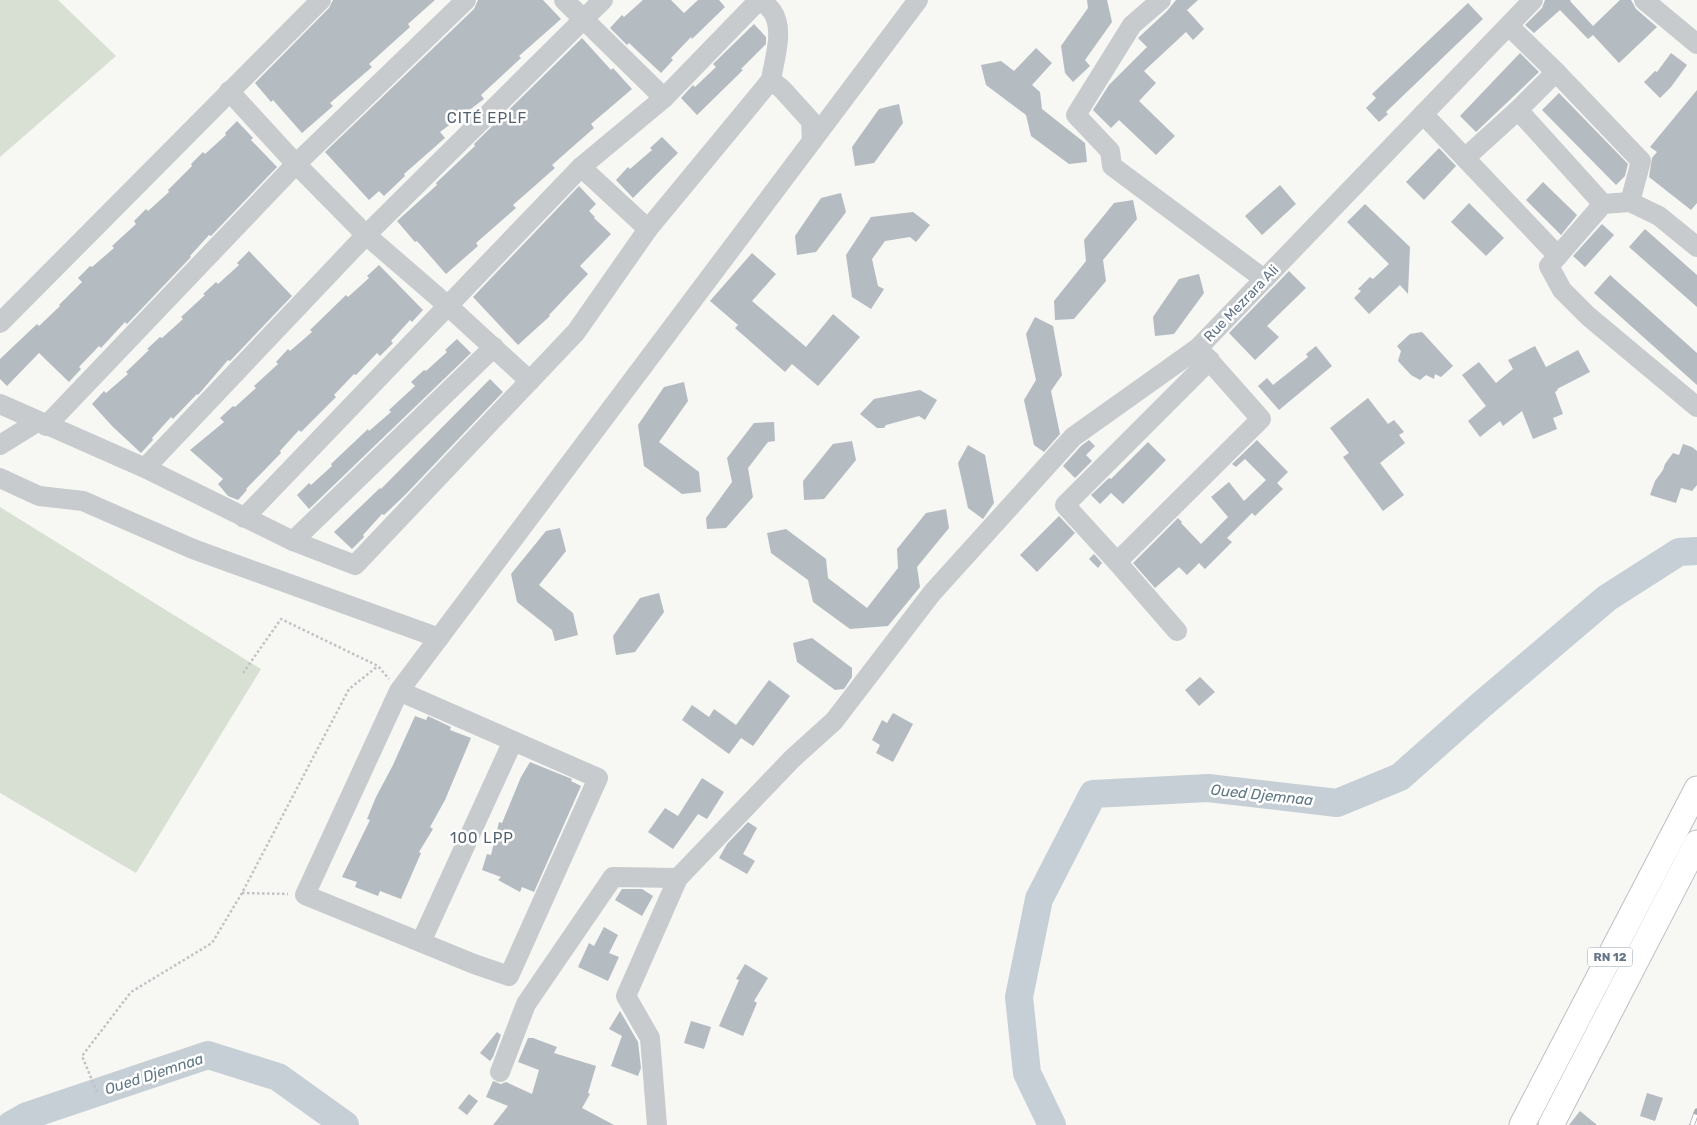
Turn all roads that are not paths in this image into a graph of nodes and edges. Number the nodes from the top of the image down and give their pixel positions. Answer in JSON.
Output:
{"nodes":[{"id":1,"x":320,"y":0,"type":"edge"},
{"id":2,"x":466,"y":0,"type":"edge"},
{"id":3,"x":564,"y":0,"type":"edge"},
{"id":4,"x":603,"y":0,"type":"edge"},
{"id":5,"x":760,"y":0,"type":"edge"},
{"id":6,"x":918,"y":0,"type":"edge"},
{"id":7,"x":1144,"y":0,"type":"edge"},
{"id":8,"x":1161,"y":0,"type":"edge"},
{"id":9,"x":1533,"y":0,"type":"edge"},
{"id":10,"x":1644,"y":0,"type":"edge"},
{"id":11,"x":584,"y":18,"type":"junction"},
{"id":12,"x":1132,"y":25,"type":"junction"},
{"id":13,"x":1509,"y":26,"type":"junction"},
{"id":14,"x":1697,"y":44,"type":"edge"},
{"id":15,"x":1556,"y":72,"type":"junction"},
{"id":16,"x":771,"y":80,"type":"junction"},
{"id":17,"x":229,"y":91,"type":"junction"},
{"id":18,"x":664,"y":98,"type":"junction"},
{"id":19,"x":1518,"y":110,"type":"junction"},
{"id":20,"x":1423,"y":114,"type":"junction"},
{"id":21,"x":812,"y":141,"type":"junction"},
{"id":22,"x":1465,"y":158,"type":"junction"},
{"id":23,"x":296,"y":164,"type":"junction"},
{"id":24,"x":581,"y":167,"type":"junction"},
{"id":25,"x":1630,"y":202,"type":"junction"},
{"id":26,"x":1603,"y":204,"type":"junction"},
{"id":27,"x":648,"y":229,"type":"junction"},
{"id":28,"x":366,"y":235,"type":"junction"},
{"id":29,"x":1697,"y":247,"type":"edge"},
{"id":30,"x":1558,"y":256,"type":"junction"},
{"id":31,"x":1264,"y":279,"type":"junction"},
{"id":32,"x":448,"y":305,"type":"junction"},
{"id":33,"x":0,"y":323,"type":"edge"},
{"id":34,"x":494,"y":347,"type":"junction"},
{"id":35,"x":1204,"y":354,"type":"junction"},
{"id":36,"x":530,"y":381,"type":"junction"},
{"id":37,"x":0,"y":404,"type":"edge"},
{"id":38,"x":1697,"y":407,"type":"edge"},
{"id":39,"x":41,"y":424,"type":"junction"},
{"id":40,"x":0,"y":445,"type":"edge"},
{"id":41,"x":145,"y":468,"type":"junction"},
{"id":42,"x":0,"y":478,"type":"edge"},
{"id":43,"x":244,"y":518,"type":"junction"},
{"id":44,"x":293,"y":540,"type":"junction"},
{"id":45,"x":1117,"y":562,"type":"junction"},
{"id":46,"x":1177,"y":631,"type":"dead end"},
{"id":47,"x":439,"y":638,"type":"junction"},
{"id":48,"x":399,"y":691,"type":"junction"},
{"id":49,"x":513,"y":741,"type":"junction"},
{"id":50,"x":1697,"y":789,"type":"edge"},
{"id":51,"x":1697,"y":844,"type":"edge"},
{"id":52,"x":678,"y":878,"type":"junction"},
{"id":53,"x":421,"y":942,"type":"junction"},
{"id":54,"x":508,"y":976,"type":"junction"},
{"id":55,"x":526,"y":1004,"type":"junction"},
{"id":56,"x":500,"y":1072,"type":"dead end"},
{"id":57,"x":657,"y":1125,"type":"edge"},
{"id":58,"x":1522,"y":1125,"type":"edge"},
{"id":59,"x":1550,"y":1125,"type":"edge"}],
"edges":[{"from":1,"to":17,"type":"street"},
{"from":2,"to":23,"type":"street"},
{"from":3,"to":11,"type":"street"},
{"from":4,"to":11,"type":"street"},
{"from":5,"to":16,"type":"street"},
{"from":5,"to":18,"type":"street"},
{"from":6,"to":21,"type":"street"},
{"from":7,"to":12,"type":"street"},
{"from":8,"to":12,"type":"street"},
{"from":9,"to":13,"type":"street","name":"Rue Mezrara Ali"},
{"from":10,"to":14,"type":"street"},
{"from":11,"to":18,"type":"street"},
{"from":11,"to":28,"type":"street"},
{"from":12,"to":31,"type":"street"},
{"from":13,"to":15,"type":"street"},
{"from":13,"to":20,"type":"street","name":"Rue Mezrara Ali"},
{"from":15,"to":19,"type":"street"},
{"from":15,"to":25,"type":"street"},
{"from":16,"to":21,"type":"street"},
{"from":16,"to":27,"type":"street"},
{"from":17,"to":23,"type":"street"},
{"from":17,"to":33,"type":"street"},
{"from":18,"to":24,"type":"street"},
{"from":19,"to":22,"type":"street"},
{"from":19,"to":26,"type":"street"},
{"from":20,"to":22,"type":"street"},
{"from":20,"to":31,"type":"street","name":"Rue Mezrara Ali"},
{"from":21,"to":47,"type":"street"},
{"from":22,"to":30,"type":"street"},
{"from":23,"to":28,"type":"street"},
{"from":23,"to":39,"type":"street"},
{"from":24,"to":27,"type":"street"},
{"from":24,"to":32,"type":"street"},
{"from":25,"to":26,"type":"street"},
{"from":25,"to":29,"type":"street"},
{"from":26,"to":30,"type":"street"},
{"from":27,"to":36,"type":"street"},
{"from":28,"to":32,"type":"street"},
{"from":28,"to":41,"type":"street"},
{"from":30,"to":38,"type":"street"},
{"from":31,"to":35,"type":"street","name":"Rue Mezrara Ali"},
{"from":32,"to":34,"type":"street"},
{"from":32,"to":43,"type":"street"},
{"from":34,"to":36,"type":"street"},
{"from":34,"to":44,"type":"street"},
{"from":35,"to":45,"type":"street"},
{"from":35,"to":45,"type":"street","name":"Rue Mezrara Ali"},
{"from":35,"to":52,"type":"street"},
{"from":36,"to":44,"type":"street"},
{"from":37,"to":39,"type":"street"},
{"from":39,"to":40,"type":"street"},
{"from":39,"to":41,"type":"street"},
{"from":41,"to":43,"type":"street"},
{"from":42,"to":47,"type":"street"},
{"from":43,"to":44,"type":"street"},
{"from":45,"to":46,"type":"street"},
{"from":47,"to":48,"type":"street"},
{"from":48,"to":49,"type":"street"},
{"from":48,"to":53,"type":"street"},
{"from":49,"to":53,"type":"street"},
{"from":49,"to":54,"type":"street"},
{"from":50,"to":58,"type":"main road","number":"RN 12"},
{"from":51,"to":59,"type":"main road","number":"RN 12"},
{"from":52,"to":55,"type":"street"},
{"from":52,"to":57,"type":"street"},
{"from":53,"to":54,"type":"street"},
{"from":54,"to":55,"type":"street"},
{"from":55,"to":56,"type":"street"}]}
